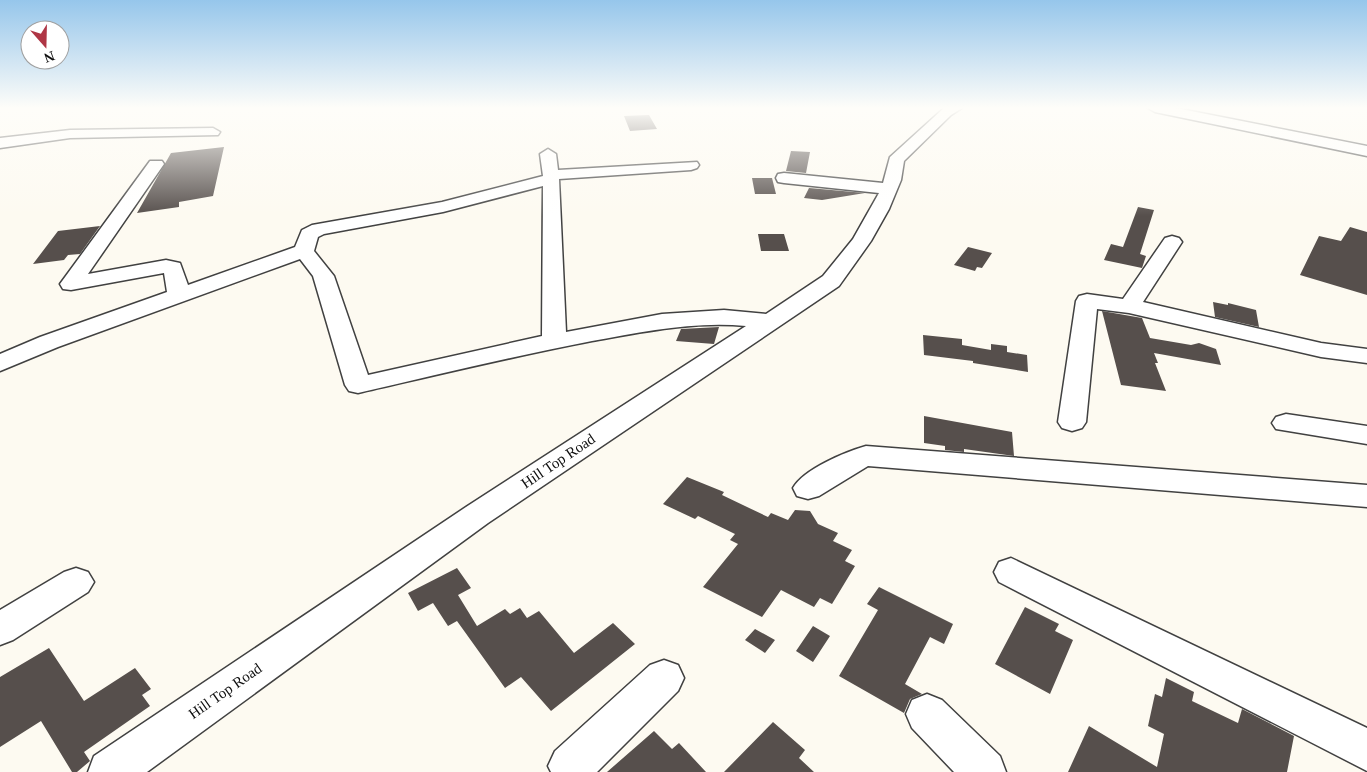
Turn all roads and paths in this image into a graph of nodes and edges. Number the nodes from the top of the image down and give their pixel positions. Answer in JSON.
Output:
{"nodes":[{"id":1,"x":913,"y":144,"type":"edge"},
{"id":2,"x":1333,"y":144,"type":"edge"},
{"id":3,"x":1367,"y":151,"type":"edge"},
{"id":4,"x":548,"y":154,"type":"dead end"},
{"id":5,"x":156,"y":164,"type":"dead end"},
{"id":6,"x":691,"y":164,"type":"dead end"},
{"id":7,"x":551,"y":177,"type":"junction"},
{"id":8,"x":784,"y":178,"type":"dead end"},
{"id":9,"x":890,"y":188,"type":"junction"},
{"id":10,"x":1172,"y":242,"type":"dead end"},
{"id":11,"x":304,"y":251,"type":"junction"},
{"id":12,"x":179,"y":295,"type":"junction"},
{"id":13,"x":1129,"y":306,"type":"junction"},
{"id":14,"x":769,"y":321,"type":"junction"},
{"id":15,"x":554,"y":341,"type":"junction"},
{"id":16,"x":1367,"y":356,"type":"edge"},
{"id":17,"x":0,"y":363,"type":"edge"},
{"id":18,"x":1072,"y":422,"type":"dead end"},
{"id":19,"x":1286,"y":424,"type":"dead end"},
{"id":20,"x":1367,"y":435,"type":"edge"},
{"id":21,"x":808,"y":488,"type":"dead end"},
{"id":22,"x":1367,"y":496,"type":"edge"},
{"id":23,"x":1011,"y":572,"type":"dead end"},
{"id":24,"x":76,"y":582,"type":"dead end"},
{"id":25,"x":0,"y":630,"type":"edge"},
{"id":26,"x":664,"y":678,"type":"dead end"},
{"id":27,"x":927,"y":714,"type":"dead end"},
{"id":28,"x":1367,"y":750,"type":"edge"},
{"id":29,"x":110,"y":772,"type":"edge"},
{"id":30,"x":575,"y":772,"type":"edge"},
{"id":31,"x":984,"y":772,"type":"edge"}],
"edges":[{"from":1,"to":9,"type":"street","name":"Hill Top Road"},
{"from":2,"to":3,"type":"street"},
{"from":4,"to":7,"type":"street"},
{"from":5,"to":12,"type":"street"},
{"from":6,"to":7,"type":"street"},
{"from":7,"to":11,"type":"street"},
{"from":7,"to":15,"type":"street"},
{"from":8,"to":9,"type":"street"},
{"from":9,"to":14,"type":"street","name":"Hill Top Road"},
{"from":10,"to":13,"type":"street"},
{"from":11,"to":12,"type":"street"},
{"from":11,"to":15,"type":"street"},
{"from":12,"to":17,"type":"street"},
{"from":13,"to":16,"type":"street"},
{"from":13,"to":18,"type":"street"},
{"from":14,"to":15,"type":"street"},
{"from":14,"to":29,"type":"street","name":"Hill Top Road"},
{"from":19,"to":20,"type":"street"},
{"from":21,"to":22,"type":"street"},
{"from":23,"to":28,"type":"street"},
{"from":24,"to":25,"type":"street"},
{"from":26,"to":30,"type":"street"},
{"from":27,"to":31,"type":"street"}]}
